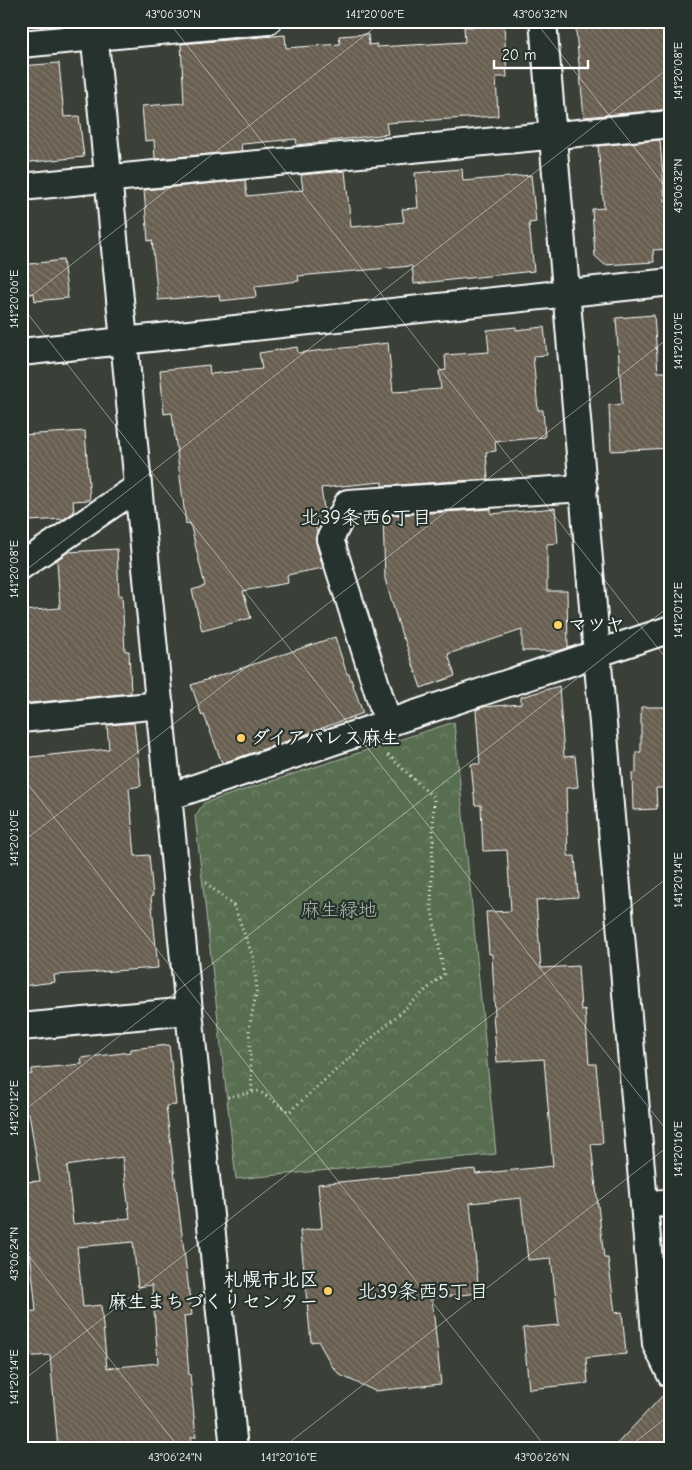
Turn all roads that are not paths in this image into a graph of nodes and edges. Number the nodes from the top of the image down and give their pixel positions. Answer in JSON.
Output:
{"nodes":[{"id":1,"x":268,"y":21,"type":"edge"},
{"id":2,"x":543,"y":21,"type":"edge"},
{"id":3,"x":94,"y":29,"type":"edge"},
{"id":4,"x":21,"y":44,"type":"edge"},
{"id":5,"x":671,"y":124,"type":"edge"},
{"id":6,"x":553,"y":136,"type":"junction"},
{"id":7,"x":108,"y":179,"type":"junction"},
{"id":8,"x":21,"y":187,"type":"edge"},
{"id":9,"x":671,"y":282,"type":"edge"},
{"id":10,"x":567,"y":293,"type":"junction"},
{"id":11,"x":124,"y":342,"type":"junction"},
{"id":12,"x":21,"y":352,"type":"edge"},
{"id":13,"x":138,"y":487,"type":"junction"},
{"id":14,"x":584,"y":488,"type":"junction"},
{"id":15,"x":21,"y":566,"type":"edge"},
{"id":16,"x":671,"y":629,"type":"edge"},
{"id":17,"x":598,"y":653,"type":"junction"},
{"id":18,"x":160,"y":705,"type":"junction"},
{"id":19,"x":21,"y":719,"type":"edge"},
{"id":20,"x":388,"y":723,"type":"junction"},
{"id":21,"x":168,"y":797,"type":"junction"},
{"id":22,"x":189,"y":1011,"type":"junction"},
{"id":23,"x":21,"y":1027,"type":"edge"},
{"id":24,"x":671,"y":1203,"type":"edge"},
{"id":25,"x":644,"y":1204,"type":"junction"},
{"id":26,"x":671,"y":1374,"type":"edge"},
{"id":27,"x":234,"y":1449,"type":"edge"}],
"edges":[{"from":1,"to":3,"type":"street"},
{"from":2,"to":6,"type":"street"},
{"from":3,"to":4,"type":"street"},
{"from":3,"to":7,"type":"street"},
{"from":5,"to":6,"type":"street"},
{"from":6,"to":7,"type":"street"},
{"from":6,"to":10,"type":"street"},
{"from":7,"to":8,"type":"street"},
{"from":7,"to":11,"type":"street"},
{"from":9,"to":10,"type":"street"},
{"from":10,"to":11,"type":"street"},
{"from":10,"to":14,"type":"street"},
{"from":11,"to":12,"type":"street"},
{"from":11,"to":13,"type":"street"},
{"from":13,"to":15,"type":"street"},
{"from":13,"to":18,"type":"street"},
{"from":14,"to":17,"type":"street"},
{"from":14,"to":20,"type":"street"},
{"from":16,"to":17,"type":"street"},
{"from":17,"to":20,"type":"street"},
{"from":17,"to":25,"type":"street"},
{"from":18,"to":19,"type":"street"},
{"from":18,"to":21,"type":"street"},
{"from":20,"to":21,"type":"street"},
{"from":21,"to":22,"type":"street"},
{"from":22,"to":23,"type":"street"},
{"from":22,"to":27,"type":"street"},
{"from":24,"to":25,"type":"street"},
{"from":25,"to":26,"type":"street"}]}
